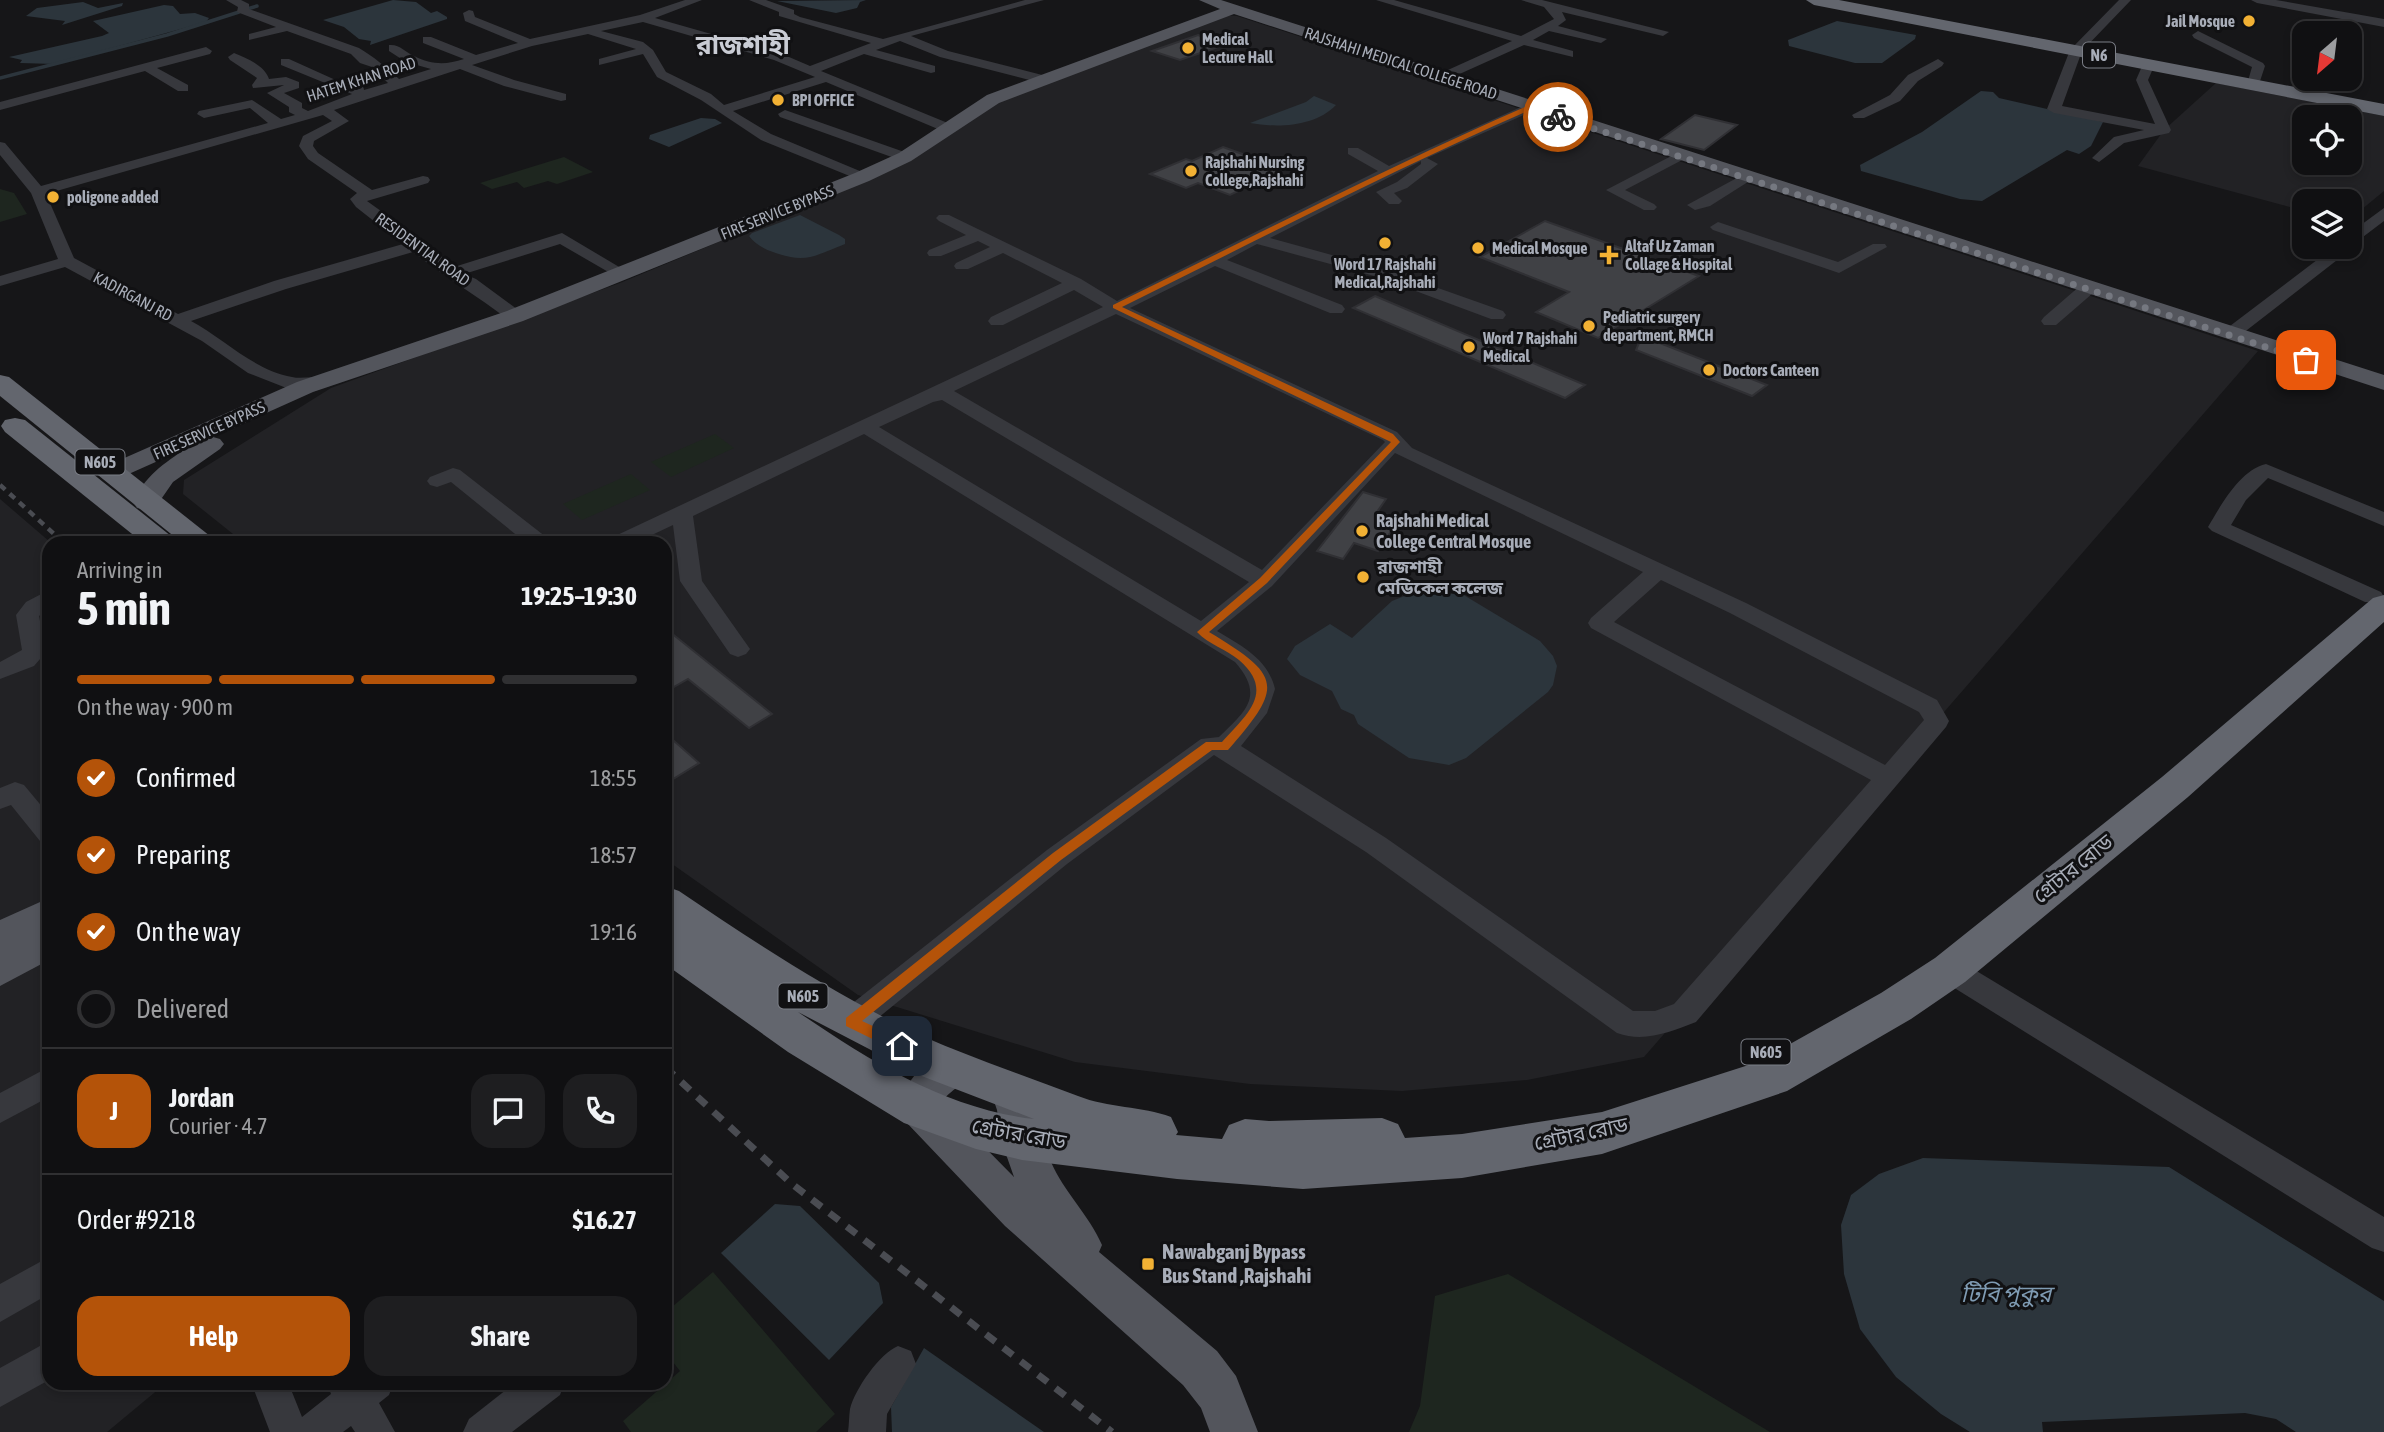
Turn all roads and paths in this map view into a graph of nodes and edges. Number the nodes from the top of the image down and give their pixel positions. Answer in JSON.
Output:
{"nodes":[{"id":1,"x":232,"y":0,"type":"edge"},
{"id":2,"x":696,"y":0,"type":"edge"},
{"id":3,"x":755,"y":0,"type":"edge"},
{"id":4,"x":1038,"y":0,"type":"edge"},
{"id":5,"x":1382,"y":0,"type":"edge"},
{"id":6,"x":1425,"y":0,"type":"edge"},
{"id":7,"x":1527,"y":0,"type":"edge"},
{"id":8,"x":1814,"y":0,"type":"edge"},
{"id":9,"x":1836,"y":0,"type":"edge"},
{"id":10,"x":2125,"y":0,"type":"edge"},
{"id":11,"x":2257,"y":0,"type":"edge"},
{"id":12,"x":1222,"y":5,"type":"edge"},
{"id":13,"x":1549,"y":6,"type":"junction"},
{"id":14,"x":283,"y":13,"type":"dead end"},
{"id":15,"x":469,"y":13,"type":"dead end"},
{"id":16,"x":593,"y":16,"type":"dead end"},
{"id":17,"x":1432,"y":16,"type":"junction"},
{"id":18,"x":261,"y":18,"type":"junction"},
{"id":19,"x":643,"y":18,"type":"junction"},
{"id":20,"x":2384,"y":23,"type":"edge"},
{"id":21,"x":610,"y":25,"type":"junction"},
{"id":22,"x":1548,"y":27,"type":"junction"},
{"id":23,"x":284,"y":28,"type":"junction"},
{"id":24,"x":589,"y":31,"type":"junction"},
{"id":25,"x":1663,"y":32,"type":"dead end"},
{"id":26,"x":2198,"y":35,"type":"dead end"},
{"id":27,"x":899,"y":36,"type":"junction"},
{"id":28,"x":253,"y":37,"type":"dead end"},
{"id":29,"x":1601,"y":39,"type":"dead end"},
{"id":30,"x":427,"y":40,"type":"dead end"},
{"id":31,"x":1522,"y":41,"type":"junction"},
{"id":32,"x":534,"y":42,"type":"junction"},
{"id":33,"x":882,"y":42,"type":"junction"},
{"id":34,"x":832,"y":44,"type":"dead end"},
{"id":35,"x":1545,"y":47,"type":"junction"},
{"id":36,"x":393,"y":48,"type":"dead end"},
{"id":37,"x":2077,"y":48,"type":"junction"},
{"id":38,"x":552,"y":50,"type":"dead end"},
{"id":39,"x":645,"y":50,"type":"junction"},
{"id":40,"x":206,"y":51,"type":"dead end"},
{"id":41,"x":861,"y":51,"type":"junction"},
{"id":42,"x":1569,"y":54,"type":"dead end"},
{"id":43,"x":1524,"y":56,"type":"dead end"},
{"id":44,"x":233,"y":57,"type":"dead end"},
{"id":45,"x":1006,"y":57,"type":"dead end"},
{"id":46,"x":477,"y":60,"type":"junction"},
{"id":47,"x":285,"y":62,"type":"dead end"},
{"id":48,"x":603,"y":62,"type":"dead end"},
{"id":49,"x":1938,"y":63,"type":"dead end"},
{"id":50,"x":2149,"y":64,"type":"junction"},
{"id":51,"x":462,"y":65,"type":"junction"},
{"id":52,"x":148,"y":68,"type":"junction"},
{"id":53,"x":931,"y":69,"type":"dead end"},
{"id":54,"x":446,"y":70,"type":"junction"},
{"id":55,"x":811,"y":70,"type":"junction"},
{"id":56,"x":1048,"y":76,"type":"junction"},
{"id":57,"x":52,"y":77,"type":"dead end"},
{"id":58,"x":1444,"y":77,"type":"junction"},
{"id":59,"x":824,"y":78,"type":"junction"},
{"id":60,"x":2254,"y":80,"type":"junction"},
{"id":61,"x":397,"y":85,"type":"junction"},
{"id":62,"x":72,"y":87,"type":"junction"},
{"id":63,"x":183,"y":88,"type":"dead end"},
{"id":64,"x":362,"y":95,"type":"junction"},
{"id":65,"x":561,"y":97,"type":"dead end"},
{"id":66,"x":0,"y":106,"type":"edge"},
{"id":67,"x":1530,"y":107,"type":"junction"},
{"id":68,"x":2384,"y":108,"type":"edge"},
{"id":69,"x":325,"y":110,"type":"junction"},
{"id":70,"x":722,"y":110,"type":"junction"},
{"id":71,"x":204,"y":114,"type":"dead end"},
{"id":72,"x":785,"y":114,"type":"dead end"},
{"id":73,"x":1859,"y":115,"type":"dead end"},
{"id":74,"x":307,"y":116,"type":"junction"},
{"id":75,"x":279,"y":124,"type":"junction"},
{"id":76,"x":950,"y":129,"type":"junction"},
{"id":77,"x":2164,"y":130,"type":"junction"},
{"id":78,"x":1,"y":148,"type":"edge"},
{"id":79,"x":1353,"y":151,"type":"dead end"},
{"id":80,"x":1679,"y":156,"type":"junction"},
{"id":81,"x":905,"y":157,"type":"junction"},
{"id":82,"x":1417,"y":157,"type":"junction"},
{"id":83,"x":2099,"y":158,"type":"dead end"},
{"id":84,"x":1388,"y":172,"type":"junction"},
{"id":85,"x":862,"y":177,"type":"junction"},
{"id":86,"x":1746,"y":177,"type":"junction"},
{"id":87,"x":423,"y":180,"type":"dead end"},
{"id":88,"x":38,"y":192,"type":"junction"},
{"id":89,"x":357,"y":199,"type":"junction"},
{"id":90,"x":1394,"y":201,"type":"dead end"},
{"id":91,"x":1695,"y":205,"type":"dead end"},
{"id":92,"x":1649,"y":206,"type":"dead end"},
{"id":93,"x":2384,"y":213,"type":"edge"},
{"id":94,"x":944,"y":218,"type":"dead end"},
{"id":95,"x":1718,"y":227,"type":"dead end"},
{"id":96,"x":2362,"y":231,"type":"edge"},
{"id":97,"x":979,"y":235,"type":"junction"},
{"id":98,"x":1255,"y":239,"type":"junction"},
{"id":99,"x":418,"y":245,"type":"junction"},
{"id":100,"x":1004,"y":247,"type":"junction"},
{"id":101,"x":1879,"y":247,"type":"dead end"},
{"id":102,"x":935,"y":253,"type":"dead end"},
{"id":103,"x":2328,"y":259,"type":"edge"},
{"id":104,"x":1214,"y":260,"type":"junction"},
{"id":105,"x":67,"y":261,"type":"junction"},
{"id":106,"x":962,"y":266,"type":"dead end"},
{"id":107,"x":452,"y":273,"type":"junction"},
{"id":108,"x":623,"y":274,"type":"junction"},
{"id":109,"x":0,"y":281,"type":"edge"},
{"id":110,"x":1075,"y":283,"type":"junction"},
{"id":111,"x":2087,"y":289,"type":"junction"},
{"id":112,"x":1115,"y":307,"type":"junction"},
{"id":113,"x":1336,"y":309,"type":"dead end"},
{"id":114,"x":1497,"y":315,"type":"dead end"},
{"id":115,"x":515,"y":316,"type":"junction"},
{"id":116,"x":176,"y":320,"type":"junction"},
{"id":117,"x":997,"y":321,"type":"dead end"},
{"id":118,"x":2050,"y":321,"type":"dead end"},
{"id":119,"x":2232,"y":333,"type":"junction"},
{"id":120,"x":0,"y":383,"type":"edge"},
{"id":121,"x":312,"y":385,"type":"junction"},
{"id":122,"x":2384,"y":385,"type":"edge"},
{"id":123,"x":933,"y":396,"type":"junction"},
{"id":124,"x":0,"y":413,"type":"edge"},
{"id":125,"x":864,"y":426,"type":"junction"},
{"id":126,"x":1395,"y":442,"type":"junction"},
{"id":127,"x":113,"y":472,"type":"junction"},
{"id":128,"x":437,"y":481,"type":"dead end"},
{"id":129,"x":146,"y":502,"type":"junction"},
{"id":130,"x":682,"y":513,"type":"junction"},
{"id":131,"x":2384,"y":520,"type":"edge"},
{"id":132,"x":152,"y":536,"type":"edge"},
{"id":133,"x":191,"y":536,"type":"edge"},
{"id":134,"x":530,"y":536,"type":"edge"},
{"id":135,"x":634,"y":536,"type":"edge"},
{"id":136,"x":1658,"y":571,"type":"junction"},
{"id":137,"x":1264,"y":581,"type":"junction"},
{"id":138,"x":2380,"y":597,"type":"edge"},
{"id":139,"x":42,"y":602,"type":"edge"},
{"id":140,"x":1202,"y":632,"type":"junction"},
{"id":141,"x":738,"y":649,"type":"dead end"},
{"id":142,"x":0,"y":671,"type":"edge"},
{"id":143,"x":1224,"y":747,"type":"junction"},
{"id":144,"x":1888,"y":778,"type":"junction"},
{"id":145,"x":0,"y":799,"type":"edge"},
{"id":146,"x":42,"y":825,"type":"edge"},
{"id":147,"x":2029,"y":892,"type":"junction"},
{"id":148,"x":672,"y":907,"type":"edge"},
{"id":149,"x":42,"y":916,"type":"edge"},
{"id":150,"x":0,"y":937,"type":"edge"},
{"id":151,"x":42,"y":946,"type":"edge"},
{"id":152,"x":672,"y":950,"type":"edge"},
{"id":153,"x":0,"y":970,"type":"edge"},
{"id":154,"x":1950,"y":970,"type":"junction"},
{"id":155,"x":850,"y":1022,"type":"junction"},
{"id":156,"x":953,"y":1069,"type":"junction"},
{"id":157,"x":42,"y":1085,"type":"edge"},
{"id":158,"x":1011,"y":1093,"type":"junction"},
{"id":159,"x":0,"y":1109,"type":"edge"},
{"id":160,"x":920,"y":1109,"type":"junction"},
{"id":161,"x":1022,"y":1139,"type":"junction"},
{"id":162,"x":2384,"y":1236,"type":"edge"},
{"id":163,"x":42,"y":1278,"type":"edge"},
{"id":164,"x":1121,"y":1299,"type":"junction"},
{"id":165,"x":0,"y":1304,"type":"edge"},
{"id":166,"x":42,"y":1363,"type":"edge"},
{"id":167,"x":898,"y":1364,"type":"dead end"},
{"id":168,"x":0,"y":1389,"type":"edge"},
{"id":169,"x":272,"y":1390,"type":"edge"},
{"id":170,"x":356,"y":1390,"type":"edge"},
{"id":171,"x":359,"y":1390,"type":"edge"},
{"id":172,"x":537,"y":1390,"type":"edge"},
{"id":173,"x":289,"y":1432,"type":"edge"},
{"id":174,"x":313,"y":1432,"type":"edge"},
{"id":175,"x":376,"y":1432,"type":"edge"},
{"id":176,"x":482,"y":1432,"type":"edge"},
{"id":177,"x":867,"y":1432,"type":"edge"},
{"id":178,"x":1234,"y":1432,"type":"edge"}],
"edges":[{"from":1,"to":18,"type":"street"},
{"from":2,"to":19,"type":"street","name":"HATEM KHAN ROAD"},
{"from":3,"to":33,"type":"street"},
{"from":4,"to":27,"type":"street"},
{"from":5,"to":17,"type":"street"},
{"from":6,"to":17,"type":"street"},
{"from":7,"to":13,"type":"street"},
{"from":8,"to":37,"type":"highway","number":"N6"},
{"from":9,"to":37,"type":"highway","number":"N6"},
{"from":10,"to":37,"type":"street"},
{"from":11,"to":20,"type":"street"},
{"from":12,"to":56,"type":"main road","name":"FIRE SERVICE BYPASS"},
{"from":12,"to":58,"type":"main road","name":"RAJSHAHI MEDICAL COLLEGE ROAD"},
{"from":12,"to":67,"type":"main road","name":"RAJSHAHI MEDICAL COLLEGE ROAD"},
{"from":13,"to":22,"type":"street"},
{"from":13,"to":25,"type":"street"},
{"from":14,"to":18,"type":"street"},
{"from":15,"to":32,"type":"street"},
{"from":16,"to":21,"type":"street"},
{"from":17,"to":31,"type":"street"},
{"from":18,"to":23,"type":"street"},
{"from":19,"to":21,"type":"street","name":"HATEM KHAN ROAD"},
{"from":19,"to":55,"type":"street"},
{"from":21,"to":24,"type":"street","name":"HATEM KHAN ROAD"},
{"from":22,"to":29,"type":"street"},
{"from":22,"to":31,"type":"street"},
{"from":23,"to":28,"type":"street"},
{"from":23,"to":61,"type":"street"},
{"from":24,"to":32,"type":"street","name":"HATEM KHAN ROAD"},
{"from":24,"to":39,"type":"street"},
{"from":26,"to":60,"type":"street"},
{"from":27,"to":33,"type":"street"},
{"from":27,"to":56,"type":"street"},
{"from":30,"to":46,"type":"street"},
{"from":31,"to":35,"type":"street"},
{"from":31,"to":58,"type":"street"},
{"from":32,"to":38,"type":"street"},
{"from":32,"to":46,"type":"street","name":"HATEM KHAN ROAD"},
{"from":33,"to":41,"type":"street"},
{"from":34,"to":41,"type":"street"},
{"from":35,"to":42,"type":"street"},
{"from":35,"to":43,"type":"street"},
{"from":36,"to":54,"type":"street"},
{"from":37,"to":50,"type":"highway","number":"N6"},
{"from":37,"to":60,"type":"highway","number":"N6"},
{"from":37,"to":77,"type":"street"},
{"from":39,"to":48,"type":"street"},
{"from":39,"to":70,"type":"street"},
{"from":40,"to":52,"type":"street"},
{"from":41,"to":53,"type":"street"},
{"from":41,"to":55,"type":"street"},
{"from":44,"to":74,"type":"street"},
{"from":45,"to":56,"type":"street"},
{"from":46,"to":51,"type":"street","name":"HATEM KHAN ROAD"},
{"from":47,"to":64,"type":"street"},
{"from":49,"to":73,"type":"street"},
{"from":50,"to":68,"type":"highway","number":"N6"},
{"from":50,"to":77,"type":"street"},
{"from":51,"to":54,"type":"street","name":"HATEM KHAN ROAD"},
{"from":51,"to":65,"type":"street"},
{"from":52,"to":62,"type":"street"},
{"from":52,"to":63,"type":"street"},
{"from":54,"to":61,"type":"street","name":"HATEM KHAN ROAD"},
{"from":55,"to":59,"type":"street"},
{"from":56,"to":76,"type":"main road","name":"FIRE SERVICE BYPASS"},
{"from":57,"to":62,"type":"street"},
{"from":58,"to":119,"type":"main road","name":"RAJSHAHI MEDICAL COLLEGE ROAD"},
{"from":59,"to":70,"type":"street"},
{"from":59,"to":76,"type":"street"},
{"from":60,"to":68,"type":"highway","number":"N6"},
{"from":61,"to":64,"type":"street","name":"HATEM KHAN ROAD"},
{"from":62,"to":66,"type":"street"},
{"from":64,"to":69,"type":"street","name":"HATEM KHAN ROAD"},
{"from":67,"to":80,"type":"main road","name":"RAJSHAHI MEDICAL COLLEGE ROAD"},
{"from":67,"to":82,"type":"street"},
{"from":69,"to":74,"type":"street","name":"HATEM KHAN ROAD"},
{"from":69,"to":89,"type":"street","name":"RESIDENTIAL ROAD"},
{"from":70,"to":85,"type":"street"},
{"from":71,"to":75,"type":"street"},
{"from":72,"to":81,"type":"street"},
{"from":74,"to":75,"type":"street","name":"HATEM KHAN ROAD"},
{"from":75,"to":88,"type":"street","name":"HATEM KHAN ROAD"},
{"from":76,"to":81,"type":"main road","name":"FIRE SERVICE BYPASS"},
{"from":77,"to":83,"type":"street"},
{"from":78,"to":88,"type":"street"},
{"from":79,"to":84,"type":"street"},
{"from":80,"to":86,"type":"main road","name":"RAJSHAHI MEDICAL COLLEGE ROAD"},
{"from":80,"to":92,"type":"street"},
{"from":81,"to":85,"type":"main road","name":"FIRE SERVICE BYPASS"},
{"from":82,"to":84,"type":"street"},
{"from":82,"to":90,"type":"street"},
{"from":84,"to":98,"type":"street"},
{"from":85,"to":108,"type":"main road","name":"FIRE SERVICE BYPASS"},
{"from":86,"to":91,"type":"street"},
{"from":86,"to":111,"type":"main road","name":"RAJSHAHI MEDICAL COLLEGE ROAD"},
{"from":87,"to":89,"type":"street"},
{"from":88,"to":105,"type":"street"},
{"from":89,"to":99,"type":"street","name":"RESIDENTIAL ROAD"},
{"from":93,"to":96,"type":"street"},
{"from":94,"to":97,"type":"street"},
{"from":95,"to":101,"type":"street"},
{"from":97,"to":100,"type":"street"},
{"from":97,"to":102,"type":"street"},
{"from":98,"to":104,"type":"street"},
{"from":98,"to":114,"type":"street"},
{"from":99,"to":107,"type":"street","name":"RESIDENTIAL ROAD"},
{"from":99,"to":116,"type":"street"},
{"from":100,"to":106,"type":"street"},
{"from":100,"to":110,"type":"street"},
{"from":103,"to":119,"type":"street"},
{"from":104,"to":112,"type":"street"},
{"from":104,"to":113,"type":"street"},
{"from":105,"to":109,"type":"street"},
{"from":105,"to":116,"type":"street","name":"KADIRGANJ RD"},
{"from":107,"to":108,"type":"street"},
{"from":107,"to":115,"type":"street","name":"RESIDENTIAL ROAD"},
{"from":108,"to":115,"type":"main road","name":"FIRE SERVICE BYPASS"},
{"from":110,"to":112,"type":"street"},
{"from":110,"to":117,"type":"street"},
{"from":111,"to":118,"type":"street"},
{"from":111,"to":122,"type":"main road","name":"RAJSHAHI MEDICAL COLLEGE ROAD"},
{"from":112,"to":123,"type":"street"},
{"from":112,"to":126,"type":"street"},
{"from":115,"to":121,"type":"main road","name":"FIRE SERVICE BYPASS"},
{"from":116,"to":121,"type":"street","name":"KADIRGANJ RD"},
{"from":119,"to":122,"type":"main road","name":"RAJSHAHI MEDICAL COLLEGE ROAD"},
{"from":120,"to":127,"type":"highway","number":"N605"},
{"from":121,"to":127,"type":"main road","name":"FIRE SERVICE BYPASS"},
{"from":121,"to":129,"type":"main road","name":"FIRE SERVICE BYPASS"},
{"from":123,"to":125,"type":"street"},
{"from":123,"to":137,"type":"street"},
{"from":124,"to":132,"type":"highway","number":"N605"},
{"from":125,"to":130,"type":"street"},
{"from":125,"to":140,"type":"street"},
{"from":126,"to":136,"type":"street"},
{"from":126,"to":137,"type":"street"},
{"from":127,"to":129,"type":"highway","number":"N605"},
{"from":128,"to":134,"type":"street"},
{"from":129,"to":133,"type":"highway","number":"N605"},
{"from":130,"to":135,"type":"street"},
{"from":130,"to":141,"type":"street"},
{"from":131,"to":138,"type":"street"},
{"from":136,"to":144,"type":"street"},
{"from":136,"to":144,"type":"street"},
{"from":137,"to":140,"type":"street"},
{"from":138,"to":147,"type":"highway","name":"গ্রেটার রোড","number":"N605"},
{"from":139,"to":142,"type":"street"},
{"from":140,"to":143,"type":"street"},
{"from":143,"to":144,"type":"street"},
{"from":143,"to":155,"type":"street"},
{"from":145,"to":146,"type":"street"},
{"from":147,"to":154,"type":"highway","name":"গ্রেটার রোড","number":"N605"},
{"from":147,"to":158,"type":"highway","name":"গ্রেটার রোড","number":"N605"},
{"from":148,"to":155,"type":"highway","number":"N605"},
{"from":149,"to":150,"type":"main road"},
{"from":151,"to":153,"type":"main road"},
{"from":152,"to":160,"type":"highway","name":"গ্রেটার রোড","number":"N605"},
{"from":154,"to":161,"type":"highway","name":"গ্রেটার রোড","number":"N605"},
{"from":154,"to":162,"type":"street"},
{"from":155,"to":156,"type":"highway","number":"N605"},
{"from":156,"to":158,"type":"highway","name":"গ্রেটার রোড","number":"N605"},
{"from":156,"to":160,"type":"main road"},
{"from":157,"to":159,"type":"street"},
{"from":158,"to":161,"type":"main road"},
{"from":160,"to":161,"type":"highway","name":"গ্রেটার রোড","number":"N605"},
{"from":160,"to":164,"type":"main road"},
{"from":161,"to":164,"type":"main road"},
{"from":163,"to":165,"type":"street"},
{"from":164,"to":178,"type":"main road"},
{"from":166,"to":168,"type":"street"},
{"from":167,"to":177,"type":"street"},
{"from":169,"to":173,"type":"street"},
{"from":170,"to":174,"type":"street"},
{"from":171,"to":175,"type":"street"},
{"from":172,"to":176,"type":"street"}]}
